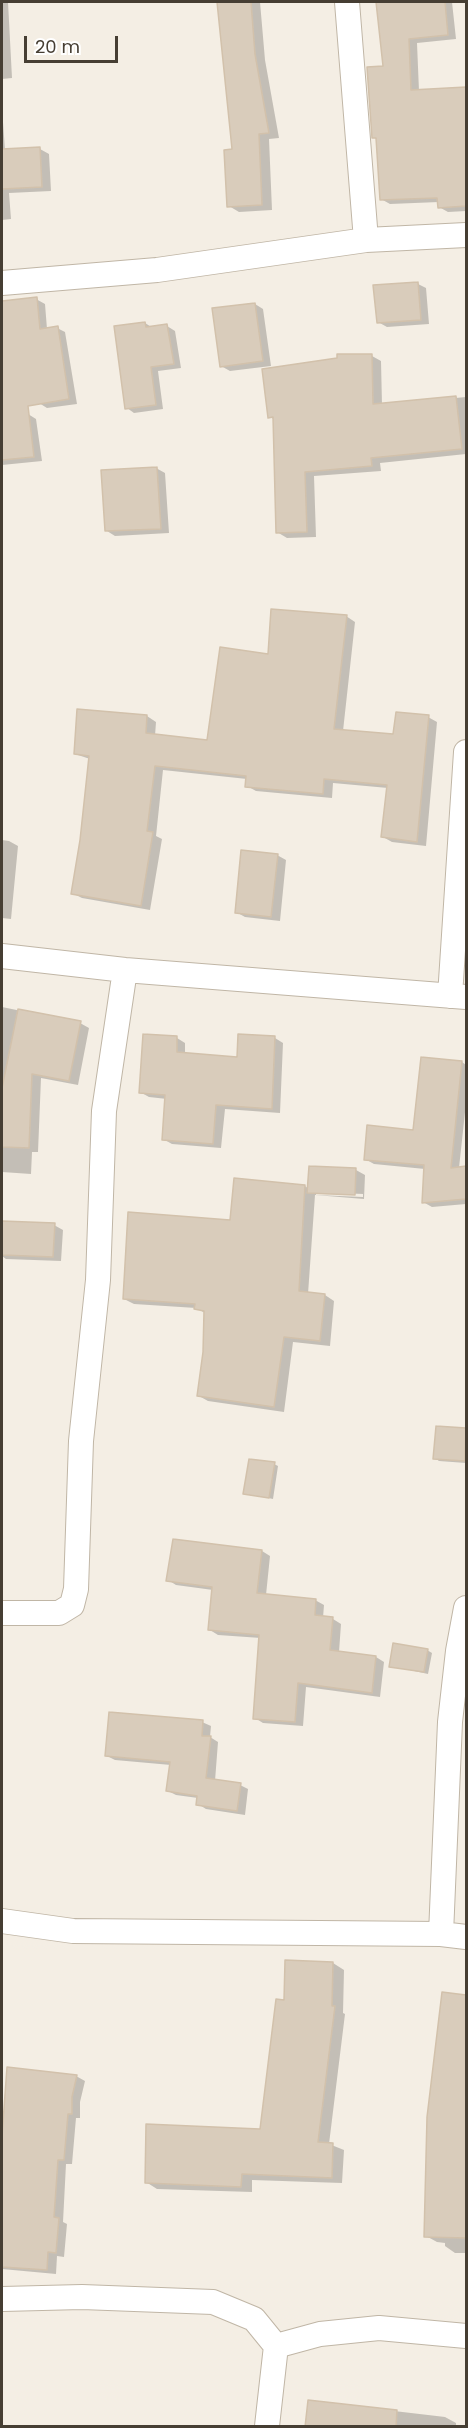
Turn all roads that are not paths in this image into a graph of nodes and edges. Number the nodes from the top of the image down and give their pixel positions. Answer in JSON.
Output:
{"nodes":[{"id":1,"x":347,"y":2,"type":"edge"},
{"id":2,"x":466,"y":234,"type":"edge"},
{"id":3,"x":366,"y":240,"type":"junction"},
{"id":4,"x":2,"y":283,"type":"edge"},
{"id":5,"x":466,"y":752,"type":"edge"},
{"id":6,"x":2,"y":956,"type":"edge"},
{"id":7,"x":125,"y":970,"type":"junction"},
{"id":8,"x":458,"y":997,"type":"edge"},
{"id":9,"x":466,"y":1608,"type":"edge"},
{"id":10,"x":2,"y":1613,"type":"edge"},
{"id":11,"x":2,"y":1921,"type":"edge"},
{"id":12,"x":441,"y":1934,"type":"junction"},
{"id":13,"x":466,"y":1937,"type":"edge"},
{"id":14,"x":2,"y":2299,"type":"edge"},
{"id":15,"x":466,"y":2336,"type":"edge"},
{"id":16,"x":276,"y":2346,"type":"junction"},
{"id":17,"x":267,"y":2427,"type":"edge"}],
"edges":[{"from":1,"to":3,"type":"street"},
{"from":2,"to":3,"type":"street"},
{"from":3,"to":4,"type":"street"},
{"from":5,"to":8,"type":"street"},
{"from":6,"to":7,"type":"street"},
{"from":7,"to":8,"type":"street"},
{"from":7,"to":10,"type":"street"},
{"from":9,"to":12,"type":"street"},
{"from":11,"to":12,"type":"street"},
{"from":12,"to":13,"type":"street"},
{"from":14,"to":16,"type":"street"},
{"from":15,"to":16,"type":"street"},
{"from":16,"to":17,"type":"street"}]}
